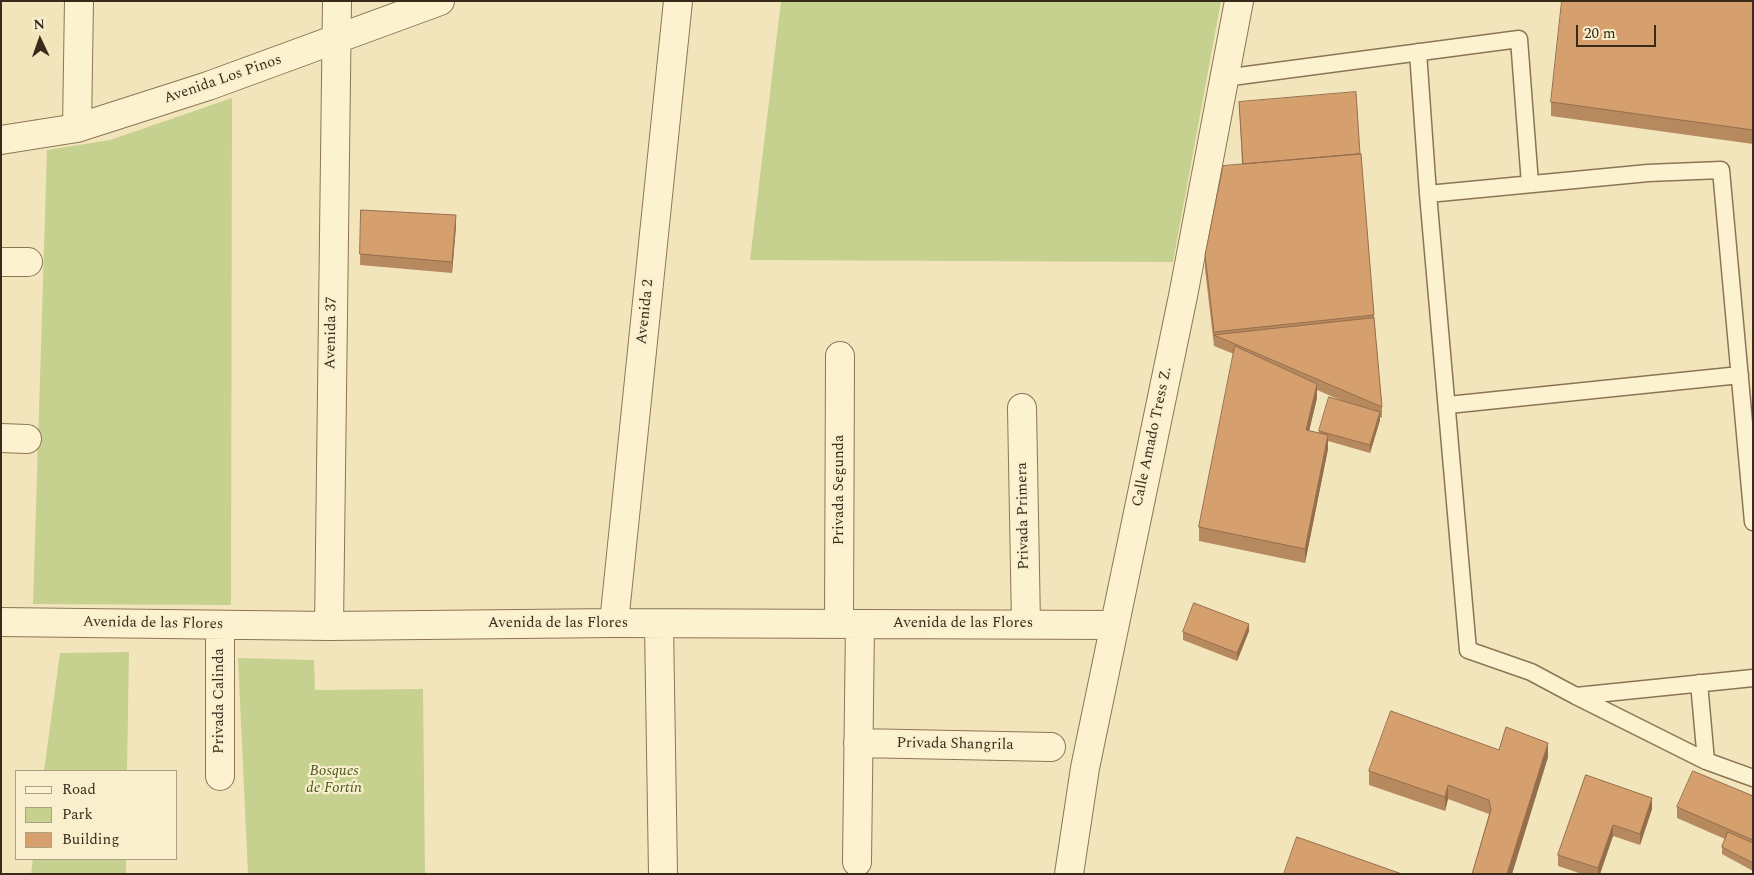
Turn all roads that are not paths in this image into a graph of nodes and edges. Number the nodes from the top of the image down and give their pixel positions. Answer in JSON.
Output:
{"nodes":[{"id":1,"x":79,"y":1,"type":"edge"},
{"id":2,"x":337,"y":1,"type":"edge"},
{"id":3,"x":440,"y":1,"type":"edge"},
{"id":4,"x":678,"y":1,"type":"edge"},
{"id":5,"x":1239,"y":1,"type":"edge"},
{"id":6,"x":336,"y":40,"type":"junction"},
{"id":7,"x":1418,"y":52,"type":"junction"},
{"id":8,"x":1224,"y":78,"type":"junction"},
{"id":9,"x":77,"y":128,"type":"junction"},
{"id":10,"x":1,"y":140,"type":"edge"},
{"id":11,"x":1530,"y":184,"type":"junction"},
{"id":12,"x":1428,"y":194,"type":"junction"},
{"id":13,"x":1,"y":262,"type":"edge"},
{"id":14,"x":28,"y":262,"type":"dead end"},
{"id":15,"x":840,"y":356,"type":"dead end"},
{"id":16,"x":1740,"y":375,"type":"junction"},
{"id":17,"x":1448,"y":406,"type":"junction"},
{"id":18,"x":1022,"y":408,"type":"dead end"},
{"id":19,"x":1753,"y":522,"type":"edge"},
{"id":20,"x":1,"y":622,"type":"edge"},
{"id":21,"x":614,"y":623,"type":"junction"},
{"id":22,"x":659,"y":624,"type":"junction"},
{"id":23,"x":850,"y":624,"type":"junction"},
{"id":24,"x":1026,"y":624,"type":"junction"},
{"id":25,"x":220,"y":625,"type":"junction"},
{"id":26,"x":1114,"y":625,"type":"junction"},
{"id":27,"x":329,"y":626,"type":"junction"},
{"id":28,"x":1753,"y":678,"type":"edge"},
{"id":29,"x":1699,"y":683,"type":"junction"},
{"id":30,"x":1576,"y":696,"type":"junction"},
{"id":31,"x":858,"y":742,"type":"junction"},
{"id":32,"x":1051,"y":747,"type":"dead end"},
{"id":33,"x":1706,"y":761,"type":"junction"},
{"id":34,"x":220,"y":776,"type":"dead end"},
{"id":35,"x":1753,"y":778,"type":"edge"},
{"id":36,"x":856,"y":862,"type":"dead end"},
{"id":37,"x":663,"y":874,"type":"edge"},
{"id":38,"x":1069,"y":874,"type":"edge"}],
"edges":[{"from":1,"to":9,"type":"street"},
{"from":2,"to":6,"type":"street","name":"Avenida 37"},
{"from":3,"to":6,"type":"street","name":"Avenida Los Pinos"},
{"from":4,"to":21,"type":"street","name":"Avenida 2"},
{"from":5,"to":8,"type":"street","name":"Calle Amado Tress Z."},
{"from":6,"to":9,"type":"street","name":"Avenida Los Pinos"},
{"from":6,"to":27,"type":"street","name":"Avenida 37"},
{"from":7,"to":8,"type":"lane"},
{"from":7,"to":11,"type":"lane"},
{"from":7,"to":12,"type":"lane"},
{"from":8,"to":26,"type":"street","name":"Calle Amado Tress Z."},
{"from":9,"to":10,"type":"street","name":"Avenida Los Pinos"},
{"from":11,"to":12,"type":"lane"},
{"from":11,"to":16,"type":"lane"},
{"from":12,"to":17,"type":"lane"},
{"from":13,"to":14,"type":"street"},
{"from":15,"to":23,"type":"street","name":"Privada Segunda"},
{"from":16,"to":17,"type":"lane"},
{"from":16,"to":19,"type":"lane"},
{"from":17,"to":30,"type":"lane"},
{"from":18,"to":24,"type":"street","name":"Privada Primera"},
{"from":20,"to":25,"type":"street","name":"Avenida de las Flores"},
{"from":21,"to":22,"type":"street","name":"Avenida de las Flores"},
{"from":21,"to":27,"type":"street","name":"Avenida de las Flores"},
{"from":22,"to":23,"type":"street","name":"Avenida de las Flores"},
{"from":22,"to":37,"type":"street"},
{"from":23,"to":24,"type":"street","name":"Avenida de las Flores"},
{"from":23,"to":31,"type":"street"},
{"from":24,"to":26,"type":"street","name":"Avenida de las Flores"},
{"from":25,"to":27,"type":"street","name":"Avenida de las Flores"},
{"from":25,"to":34,"type":"street","name":"Privada Calinda"},
{"from":26,"to":38,"type":"street","name":"Calle Amado Tress Z."},
{"from":28,"to":29,"type":"lane"},
{"from":29,"to":30,"type":"lane"},
{"from":29,"to":33,"type":"lane"},
{"from":30,"to":33,"type":"lane"},
{"from":31,"to":32,"type":"street","name":"Privada Shangrila"},
{"from":31,"to":36,"type":"street"},
{"from":33,"to":35,"type":"lane"}]}
